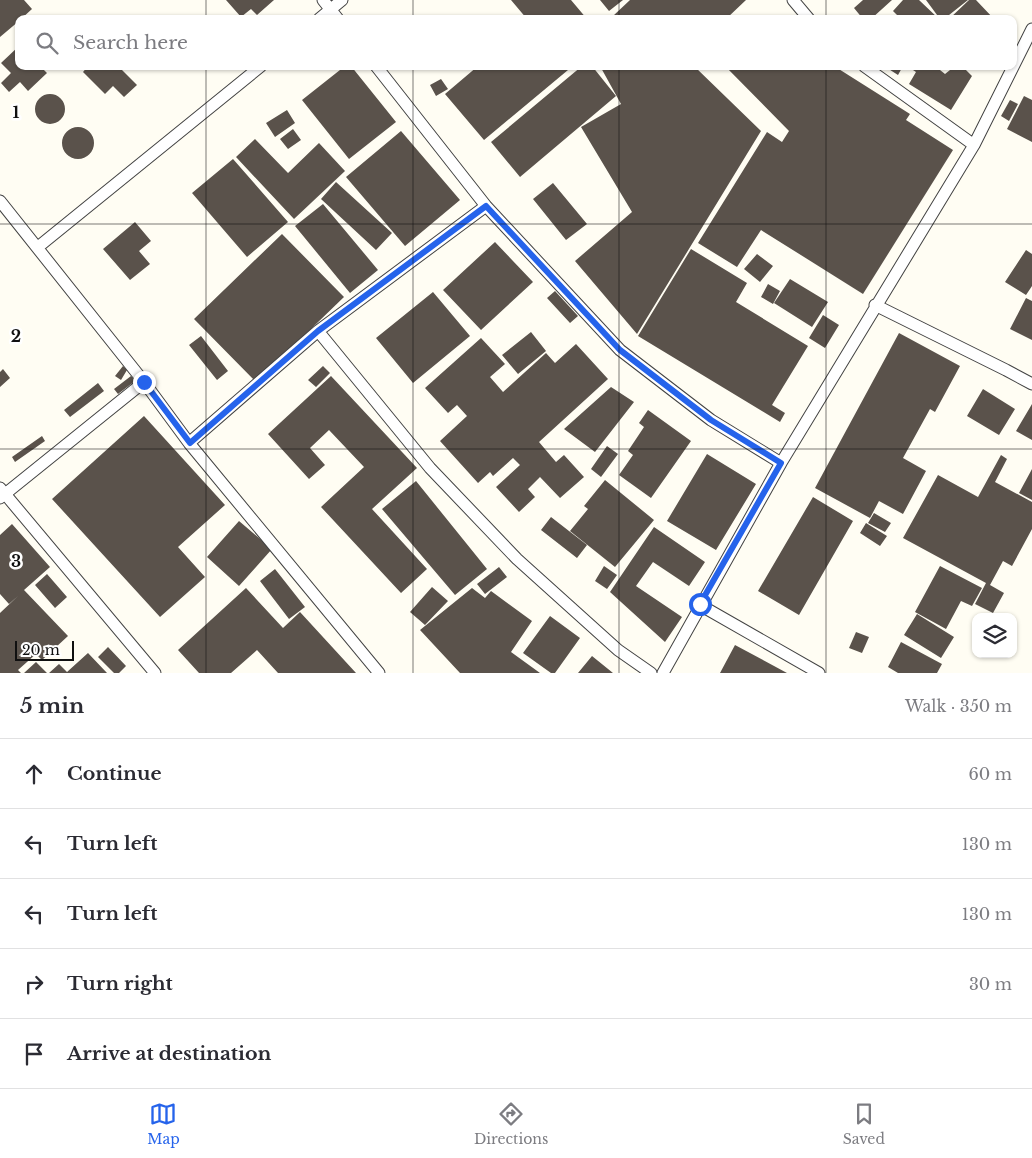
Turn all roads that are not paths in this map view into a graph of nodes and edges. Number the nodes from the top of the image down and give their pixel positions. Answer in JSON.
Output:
{"nodes":[{"id":1,"x":342,"y":0,"type":"edge"},
{"id":2,"x":793,"y":0,"type":"edge"},
{"id":3,"x":327,"y":5,"type":"edge"},
{"id":4,"x":335,"y":15,"type":"edge"},
{"id":5,"x":806,"y":15,"type":"edge"},
{"id":6,"x":1032,"y":29,"type":"edge"},
{"id":7,"x":1017,"y":59,"type":"edge"},
{"id":8,"x":255,"y":70,"type":"edge"},
{"id":9,"x":379,"y":70,"type":"edge"},
{"id":10,"x":870,"y":70,"type":"edge"},
{"id":11,"x":1012,"y":70,"type":"edge"},
{"id":12,"x":974,"y":145,"type":"junction"},
{"id":13,"x":0,"y":201,"type":"edge"},
{"id":14,"x":486,"y":206,"type":"junction"},
{"id":15,"x":38,"y":247,"type":"junction"},
{"id":16,"x":875,"y":305,"type":"junction"},
{"id":17,"x":318,"y":331,"type":"junction"},
{"id":18,"x":144,"y":382,"type":"junction"},
{"id":19,"x":1032,"y":384,"type":"edge"},
{"id":20,"x":190,"y":443,"type":"junction"},
{"id":21,"x":781,"y":463,"type":"junction"},
{"id":22,"x":2,"y":493,"type":"edge"},
{"id":23,"x":700,"y":604,"type":"junction"},
{"id":24,"x":155,"y":673,"type":"edge"},
{"id":25,"x":379,"y":673,"type":"edge"},
{"id":26,"x":651,"y":673,"type":"edge"},
{"id":27,"x":663,"y":673,"type":"edge"},
{"id":28,"x":819,"y":673,"type":"edge"}],
"edges":[{"from":1,"to":3,"type":"lane"},
{"from":2,"to":5,"type":"lane"},
{"from":3,"to":4,"type":"lane"},
{"from":6,"to":7,"type":"lane"},
{"from":8,"to":15,"type":"lane"},
{"from":9,"to":14,"type":"lane"},
{"from":10,"to":12,"type":"lane"},
{"from":11,"to":12,"type":"lane"},
{"from":12,"to":16,"type":"lane"},
{"from":13,"to":15,"type":"lane"},
{"from":14,"to":17,"type":"lane"},
{"from":14,"to":21,"type":"lane"},
{"from":15,"to":18,"type":"lane"},
{"from":16,"to":19,"type":"lane"},
{"from":16,"to":21,"type":"lane"},
{"from":17,"to":20,"type":"lane"},
{"from":17,"to":26,"type":"lane"},
{"from":18,"to":20,"type":"lane"},
{"from":18,"to":22,"type":"lane"},
{"from":20,"to":25,"type":"lane"},
{"from":21,"to":23,"type":"lane"},
{"from":22,"to":24,"type":"lane"},
{"from":23,"to":27,"type":"lane"},
{"from":23,"to":28,"type":"lane"}]}
